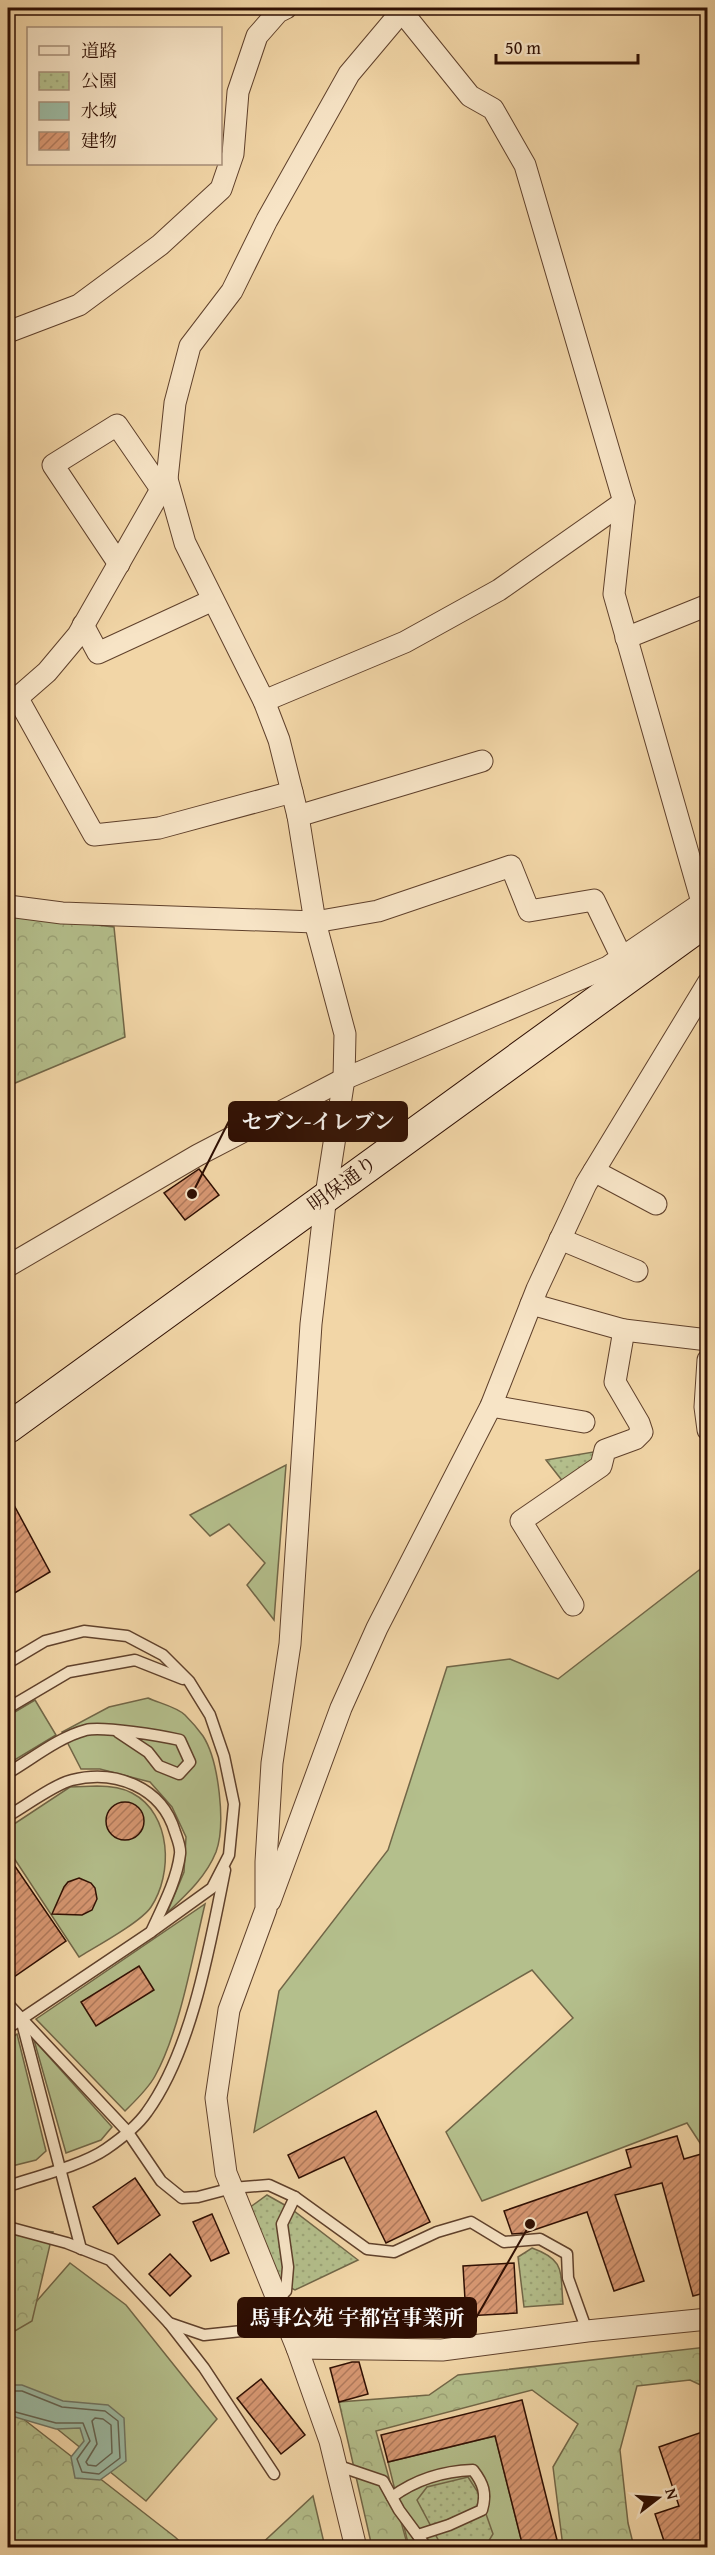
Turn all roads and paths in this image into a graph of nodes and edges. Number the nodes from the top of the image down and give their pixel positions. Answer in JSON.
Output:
{"nodes":[{"id":1,"x":286,"y":8,"type":"edge"},
{"id":2,"x":400,"y":9,"type":"edge"},
{"id":3,"x":8,"y":332,"type":"edge"},
{"id":4,"x":164,"y":484,"type":"junction"},
{"id":5,"x":624,"y":502,"type":"junction"},
{"id":6,"x":118,"y":564,"type":"junction"},
{"id":7,"x":213,"y":600,"type":"junction"},
{"id":8,"x":708,"y":605,"type":"edge"},
{"id":9,"x":83,"y":625,"type":"junction"},
{"id":10,"x":626,"y":638,"type":"junction"},
{"id":11,"x":264,"y":701,"type":"junction"},
{"id":12,"x":12,"y":702,"type":"edge"},
{"id":13,"x":482,"y":761,"type":"dead end"},
{"id":14,"x":292,"y":792,"type":"junction"},
{"id":15,"x":298,"y":816,"type":"junction"},
{"id":16,"x":8,"y":906,"type":"edge"},
{"id":17,"x":706,"y":913,"type":"edge"},
{"id":18,"x":315,"y":922,"type":"junction"},
{"id":19,"x":622,"y":958,"type":"junction"},
{"id":20,"x":708,"y":983,"type":"edge"},
{"id":21,"x":344,"y":1079,"type":"junction"},
{"id":22,"x":594,"y":1171,"type":"junction"},
{"id":23,"x":326,"y":1195,"type":"junction"},
{"id":24,"x":656,"y":1204,"type":"dead end"},
{"id":25,"x":560,"y":1239,"type":"junction"},
{"id":26,"x":8,"y":1266,"type":"edge"},
{"id":27,"x":637,"y":1271,"type":"dead end"},
{"id":28,"x":531,"y":1304,"type":"junction"},
{"id":29,"x":624,"y":1330,"type":"junction"},
{"id":30,"x":708,"y":1340,"type":"edge"},
{"id":31,"x":708,"y":1360,"type":"edge"},
{"id":32,"x":491,"y":1406,"type":"junction"},
{"id":33,"x":584,"y":1422,"type":"dead end"},
{"id":34,"x":8,"y":1428,"type":"edge"},
{"id":35,"x":708,"y":1430,"type":"edge"},
{"id":36,"x":573,"y":1605,"type":"dead end"},
{"id":37,"x":8,"y":1663,"type":"edge"},
{"id":38,"x":189,"y":1681,"type":"junction"},
{"id":39,"x":8,"y":1708,"type":"edge"},
{"id":40,"x":118,"y":1732,"type":"junction"},
{"id":41,"x":8,"y":1773,"type":"edge"},
{"id":42,"x":8,"y":1816,"type":"edge"},
{"id":43,"x":228,"y":1855,"type":"junction"},
{"id":44,"x":266,"y":1909,"type":"junction"},
{"id":45,"x":151,"y":1932,"type":"junction"},
{"id":46,"x":8,"y":2004,"type":"edge"},
{"id":47,"x":21,"y":2019,"type":"junction"},
{"id":48,"x":8,"y":2028,"type":"edge"},
{"id":49,"x":127,"y":2131,"type":"junction"},
{"id":50,"x":59,"y":2170,"type":"junction"},
{"id":51,"x":8,"y":2186,"type":"edge"},
{"id":52,"x":232,"y":2188,"type":"junction"},
{"id":53,"x":295,"y":2197,"type":"junction"},
{"id":54,"x":8,"y":2227,"type":"edge"},
{"id":55,"x":81,"y":2249,"type":"junction"},
{"id":56,"x":278,"y":2299,"type":"junction"},
{"id":57,"x":708,"y":2319,"type":"edge"},
{"id":58,"x":169,"y":2323,"type":"junction"},
{"id":59,"x":289,"y":2326,"type":"junction"},
{"id":60,"x":587,"y":2331,"type":"junction"},
{"id":61,"x":297,"y":2348,"type":"junction"},
{"id":62,"x":336,"y":2465,"type":"junction"},
{"id":63,"x":274,"y":2474,"type":"dead end"},
{"id":64,"x":392,"y":2497,"type":"junction"},
{"id":65,"x":418,"y":2535,"type":"junction"},
{"id":66,"x":356,"y":2547,"type":"edge"},
{"id":67,"x":427,"y":2547,"type":"edge"}],
"edges":[{"from":1,"to":3,"type":"street"},
{"from":2,"to":4,"type":"street"},
{"from":2,"to":5,"type":"street"},
{"from":4,"to":6,"type":"street"},
{"from":4,"to":6,"type":"street"},
{"from":4,"to":7,"type":"street"},
{"from":5,"to":10,"type":"street"},
{"from":5,"to":11,"type":"street"},
{"from":6,"to":9,"type":"street"},
{"from":7,"to":9,"type":"street"},
{"from":7,"to":11,"type":"street"},
{"from":8,"to":10,"type":"street"},
{"from":9,"to":12,"type":"street"},
{"from":10,"to":17,"type":"street"},
{"from":11,"to":14,"type":"street"},
{"from":12,"to":14,"type":"street"},
{"from":13,"to":15,"type":"street"},
{"from":14,"to":15,"type":"street"},
{"from":15,"to":18,"type":"street"},
{"from":16,"to":18,"type":"street"},
{"from":17,"to":19,"type":"street"},
{"from":17,"to":23,"type":"street","name":"明保通り"},
{"from":18,"to":19,"type":"street"},
{"from":18,"to":21,"type":"street"},
{"from":19,"to":21,"type":"street"},
{"from":20,"to":22,"type":"street"},
{"from":21,"to":23,"type":"street"},
{"from":21,"to":26,"type":"street"},
{"from":22,"to":24,"type":"street"},
{"from":22,"to":25,"type":"street"},
{"from":23,"to":34,"type":"street","name":"明保通り"},
{"from":23,"to":44,"type":"street"},
{"from":25,"to":27,"type":"street"},
{"from":25,"to":28,"type":"street"},
{"from":28,"to":29,"type":"street"},
{"from":28,"to":32,"type":"street"},
{"from":29,"to":30,"type":"street"},
{"from":29,"to":36,"type":"street"},
{"from":31,"to":35,"type":"street"},
{"from":32,"to":33,"type":"street"},
{"from":32,"to":44,"type":"street"},
{"from":37,"to":38,"type":"lane"},
{"from":38,"to":39,"type":"lane"},
{"from":38,"to":43,"type":"lane"},
{"from":40,"to":40,"type":"lane"},
{"from":40,"to":41,"type":"lane"},
{"from":42,"to":45,"type":"lane"},
{"from":43,"to":45,"type":"lane"},
{"from":43,"to":49,"type":"lane"},
{"from":44,"to":52,"type":"street"},
{"from":45,"to":47,"type":"lane"},
{"from":46,"to":47,"type":"lane"},
{"from":47,"to":48,"type":"lane"},
{"from":47,"to":49,"type":"lane"},
{"from":47,"to":50,"type":"lane"},
{"from":49,"to":50,"type":"lane"},
{"from":49,"to":52,"type":"lane"},
{"from":50,"to":51,"type":"lane"},
{"from":50,"to":55,"type":"lane"},
{"from":52,"to":53,"type":"lane"},
{"from":52,"to":56,"type":"street"},
{"from":53,"to":56,"type":"lane"},
{"from":53,"to":60,"type":"lane"},
{"from":54,"to":55,"type":"lane"},
{"from":55,"to":58,"type":"lane"},
{"from":56,"to":59,"type":"street"},
{"from":57,"to":60,"type":"street"},
{"from":58,"to":59,"type":"lane"},
{"from":58,"to":63,"type":"lane"},
{"from":59,"to":61,"type":"street"},
{"from":60,"to":61,"type":"street"},
{"from":61,"to":62,"type":"street"},
{"from":62,"to":64,"type":"lane"},
{"from":62,"to":66,"type":"street"},
{"from":64,"to":65,"type":"lane"},
{"from":64,"to":65,"type":"lane"},
{"from":65,"to":67,"type":"lane"}]}
